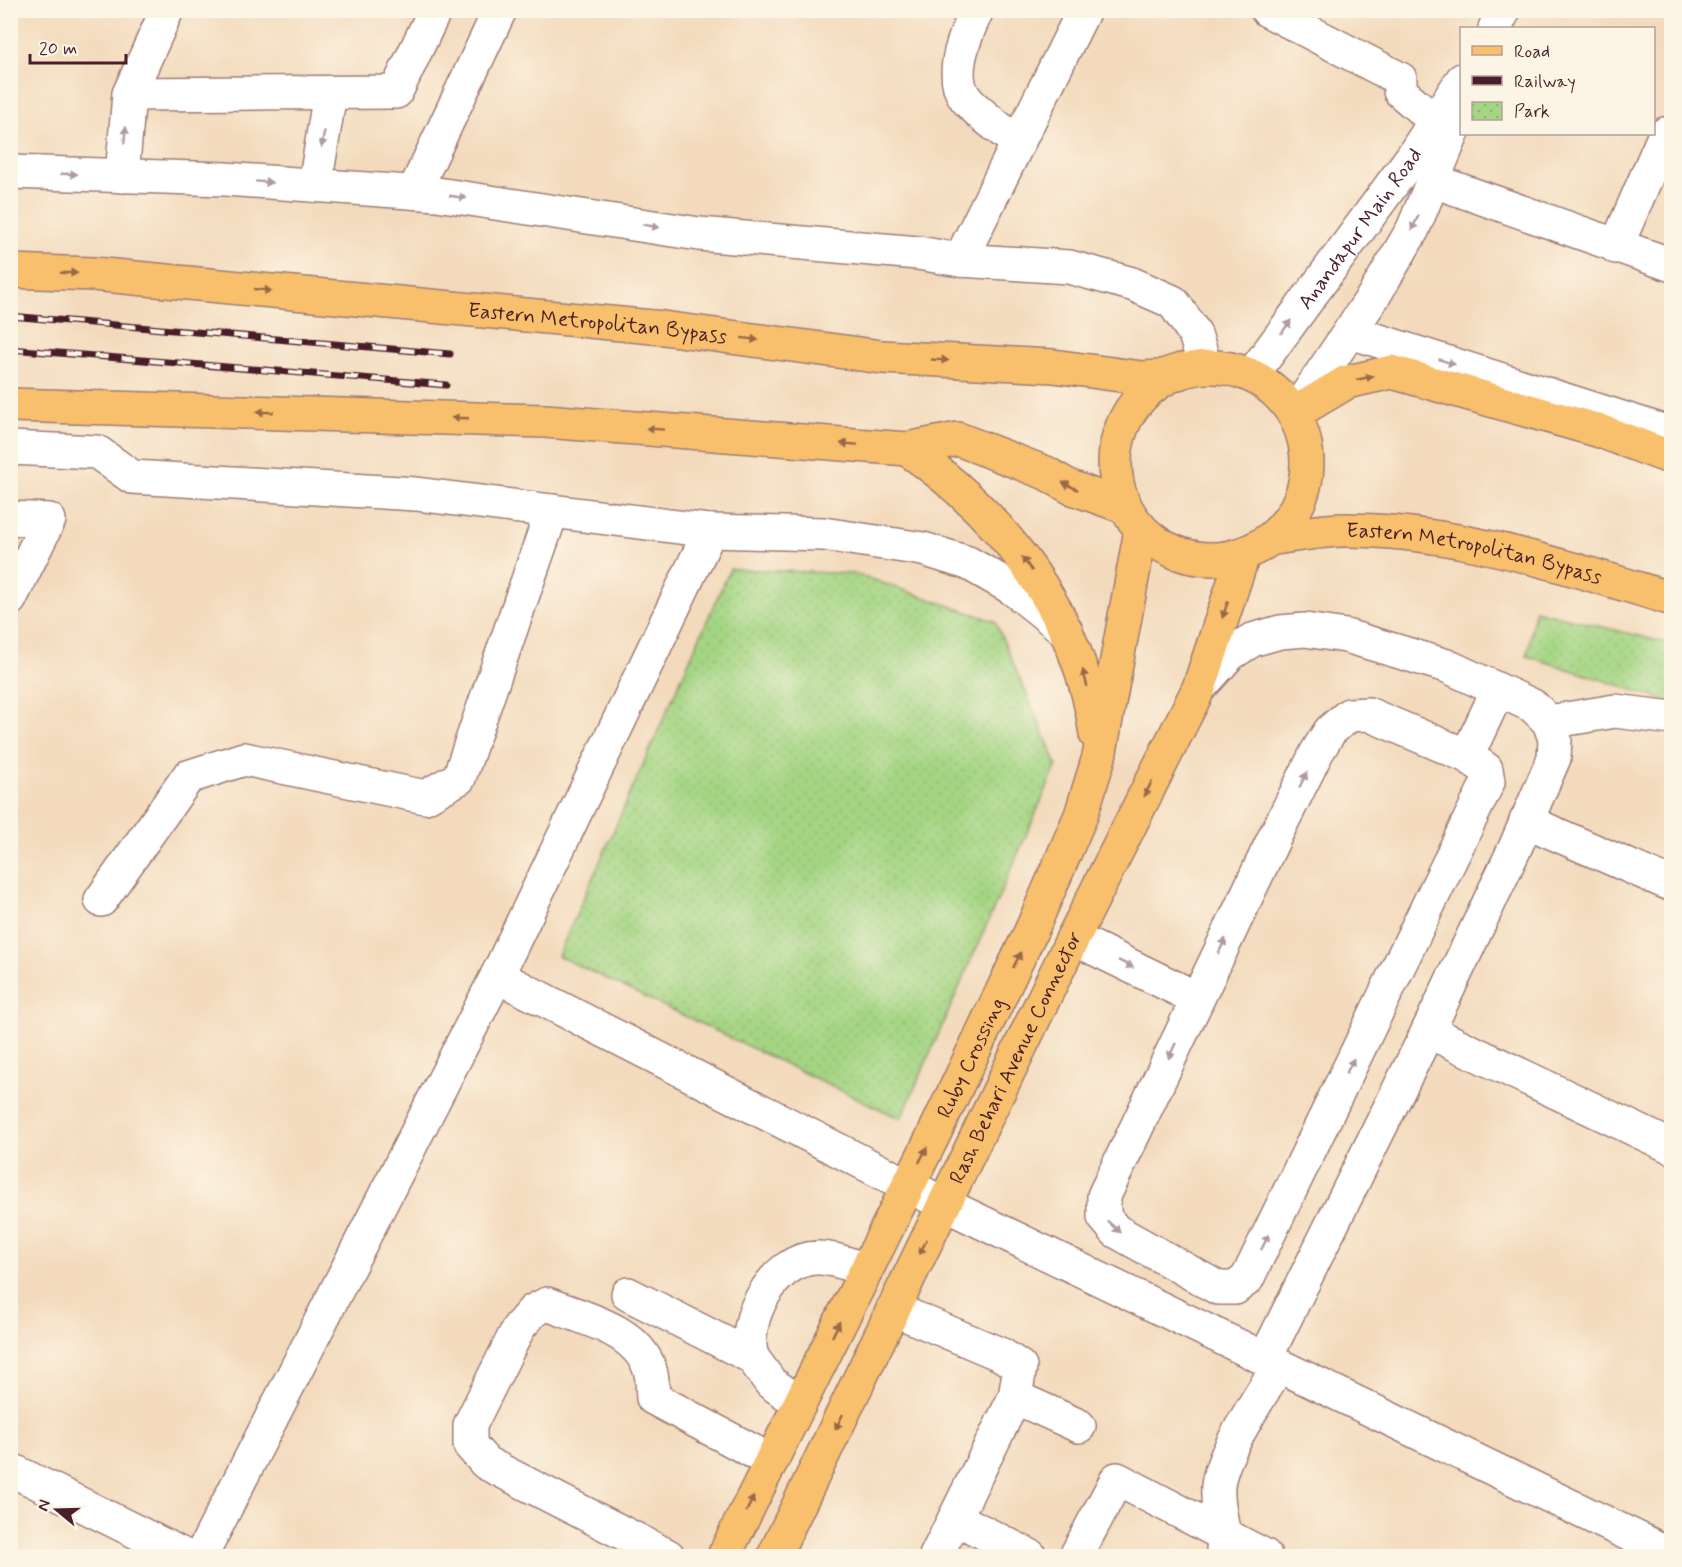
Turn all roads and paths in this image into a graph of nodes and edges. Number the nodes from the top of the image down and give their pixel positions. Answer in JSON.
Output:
{"nodes":[{"id":1,"x":167,"y":10,"type":"edge"},
{"id":2,"x":435,"y":10,"type":"edge"},
{"id":3,"x":500,"y":10,"type":"edge"},
{"id":4,"x":977,"y":10,"type":"edge"},
{"id":5,"x":1084,"y":10,"type":"edge"},
{"id":6,"x":1267,"y":10,"type":"edge"},
{"id":7,"x":1504,"y":10,"type":"edge"},
{"id":8,"x":1496,"y":27,"type":"edge"},
{"id":9,"x":1460,"y":83,"type":"edge"},
{"id":10,"x":330,"y":93,"type":"junction"},
{"id":11,"x":129,"y":94,"type":"junction"},
{"id":12,"x":1448,"y":115,"type":"edge"},
{"id":13,"x":1665,"y":134,"type":"dead end"},
{"id":14,"x":1018,"y":142,"type":"junction"},
{"id":15,"x":10,"y":172,"type":"edge"},
{"id":16,"x":122,"y":176,"type":"junction"},
{"id":17,"x":1434,"y":181,"type":"junction"},
{"id":18,"x":315,"y":185,"type":"junction"},
{"id":19,"x":414,"y":192,"type":"junction"},
{"id":20,"x":1616,"y":246,"type":"junction"},
{"id":21,"x":960,"y":260,"type":"junction"},
{"id":22,"x":1671,"y":266,"type":"edge"},
{"id":23,"x":10,"y":272,"type":"edge"},
{"id":24,"x":1351,"y":332,"type":"junction"},
{"id":25,"x":1193,"y":368,"type":"junction"},
{"id":26,"x":1252,"y":375,"type":"junction"},
{"id":27,"x":10,"y":405,"type":"edge"},
{"id":28,"x":1295,"y":413,"type":"junction"},
{"id":29,"x":1671,"y":434,"type":"edge"},
{"id":30,"x":10,"y":448,"type":"edge"},
{"id":31,"x":908,"y":449,"type":"junction"},
{"id":32,"x":1671,"y":458,"type":"edge"},
{"id":33,"x":552,"y":511,"type":"junction"},
{"id":34,"x":10,"y":518,"type":"edge"},
{"id":35,"x":1133,"y":519,"type":"junction"},
{"id":36,"x":710,"y":531,"type":"junction"},
{"id":37,"x":1273,"y":538,"type":"junction"},
{"id":38,"x":1243,"y":555,"type":"junction"},
{"id":39,"x":10,"y":599,"type":"edge"},
{"id":40,"x":1671,"y":599,"type":"edge"},
{"id":41,"x":1068,"y":632,"type":"junction"},
{"id":42,"x":1198,"y":688,"type":"junction"},
{"id":43,"x":1498,"y":690,"type":"junction"},
{"id":44,"x":1671,"y":718,"type":"edge"},
{"id":45,"x":1549,"y":722,"type":"junction"},
{"id":46,"x":1467,"y":756,"type":"junction"},
{"id":47,"x":1099,"y":757,"type":"junction"},
{"id":48,"x":1526,"y":821,"type":"junction"},
{"id":49,"x":1671,"y":885,"type":"edge"},
{"id":50,"x":101,"y":900,"type":"dead end"},
{"id":51,"x":1073,"y":938,"type":"junction"},
{"id":52,"x":496,"y":976,"type":"junction"},
{"id":53,"x":1196,"y":998,"type":"junction"},
{"id":54,"x":1428,"y":1031,"type":"junction"},
{"id":55,"x":1671,"y":1147,"type":"edge"},
{"id":56,"x":907,"y":1186,"type":"junction"},
{"id":57,"x":944,"y":1204,"type":"junction"},
{"id":58,"x":866,"y":1270,"type":"junction"},
{"id":59,"x":628,"y":1294,"type":"dead end"},
{"id":60,"x":893,"y":1309,"type":"junction"},
{"id":61,"x":752,"y":1357,"type":"junction"},
{"id":62,"x":1271,"y":1362,"type":"junction"},
{"id":63,"x":1015,"y":1397,"type":"junction"},
{"id":64,"x":800,"y":1403,"type":"junction"},
{"id":65,"x":1079,"y":1426,"type":"dead end"},
{"id":66,"x":771,"y":1461,"type":"junction"},
{"id":67,"x":10,"y":1469,"type":"edge"},
{"id":68,"x":955,"y":1518,"type":"junction"},
{"id":69,"x":1223,"y":1547,"type":"edge"},
{"id":70,"x":1671,"y":1555,"type":"edge"},
{"id":71,"x":185,"y":1557,"type":"edge"},
{"id":72,"x":201,"y":1557,"type":"edge"},
{"id":73,"x":668,"y":1557,"type":"edge"},
{"id":74,"x":724,"y":1557,"type":"edge"},
{"id":75,"x":774,"y":1557,"type":"edge"},
{"id":76,"x":936,"y":1557,"type":"edge"},
{"id":77,"x":1030,"y":1557,"type":"edge"},
{"id":78,"x":1076,"y":1557,"type":"edge"},
{"id":79,"x":1265,"y":1557,"type":"edge"}],
"edges":[{"from":1,"to":11,"type":"street"},
{"from":2,"to":10,"type":"street"},
{"from":3,"to":19,"type":"street"},
{"from":4,"to":14,"type":"street"},
{"from":5,"to":14,"type":"street"},
{"from":6,"to":12,"type":"street"},
{"from":7,"to":8,"type":"street"},
{"from":9,"to":12,"type":"street","name":"Anandapur Main Road"},
{"from":10,"to":11,"type":"street"},
{"from":10,"to":18,"type":"street","one_way":true},
{"from":16,"to":11,"type":"street","one_way":true},
{"from":12,"to":17,"type":"street","name":"Anandapur Main Road"},
{"from":26,"to":12,"type":"street","name":"Anandapur Main Road","one_way":true},
{"from":13,"to":20,"type":"street"},
{"from":14,"to":21,"type":"street"},
{"from":15,"to":16,"type":"street","one_way":true},
{"from":16,"to":18,"type":"street","one_way":true},
{"from":17,"to":20,"type":"street"},
{"from":17,"to":24,"type":"street","name":"Anandapur Main Road","one_way":true},
{"from":18,"to":19,"type":"street"},
{"from":19,"to":21,"type":"street","one_way":true},
{"from":20,"to":22,"type":"street"},
{"from":21,"to":25,"type":"street"},
{"from":23,"to":25,"type":"main road","name":"Eastern Metropolitan Bypass","one_way":true},
{"from":24,"to":28,"type":"street","name":"Anandapur Main Road"},
{"from":24,"to":29,"type":"street","one_way":true},
{"from":25,"to":26,"type":"main road"},
{"from":25,"to":35,"type":"main road","name":"Ruby Crossing"},
{"from":26,"to":28,"type":"main road"},
{"from":31,"to":27,"type":"main road","one_way":true},
{"from":28,"to":32,"type":"main road","one_way":true},
{"from":28,"to":37,"type":"main road"},
{"from":30,"to":33,"type":"street"},
{"from":35,"to":31,"type":"main road","one_way":true},
{"from":41,"to":31,"type":"main road","one_way":true},
{"from":33,"to":36,"type":"street"},
{"from":33,"to":50,"type":"street"},
{"from":34,"to":39,"type":"street"},
{"from":35,"to":38,"type":"main road"},
{"from":35,"to":47,"type":"main road","name":"Ruby Crossing"},
{"from":36,"to":41,"type":"street"},
{"from":36,"to":52,"type":"street"},
{"from":37,"to":38,"type":"main road"},
{"from":37,"to":40,"type":"main road","name":"Eastern Metropolitan Bypass"},
{"from":38,"to":42,"type":"main road","name":"Rash Behari Avenue Connector","one_way":true},
{"from":47,"to":41,"type":"main road","one_way":true},
{"from":42,"to":43,"type":"street"},
{"from":42,"to":51,"type":"main road","name":"Rash Behari Avenue Connector","one_way":true},
{"from":43,"to":45,"type":"street"},
{"from":43,"to":46,"type":"street"},
{"from":44,"to":45,"type":"street"},
{"from":45,"to":48,"type":"street"},
{"from":53,"to":46,"type":"street","one_way":true},
{"from":53,"to":46,"type":"street","one_way":true},
{"from":56,"to":47,"type":"main road","name":"Ruby Crossing","one_way":true},
{"from":48,"to":49,"type":"street"},
{"from":48,"to":54,"type":"street"},
{"from":51,"to":53,"type":"street","one_way":true},
{"from":51,"to":57,"type":"main road","name":"Rash Behari Avenue Connector"},
{"from":52,"to":56,"type":"street"},
{"from":52,"to":72,"type":"street"},
{"from":54,"to":55,"type":"street"},
{"from":54,"to":62,"type":"street"},
{"from":56,"to":57,"type":"street"},
{"from":56,"to":58,"type":"main road","name":"Ruby Crossing"},
{"from":57,"to":60,"type":"main road","name":"Rash Behari Avenue Connector","one_way":true},
{"from":57,"to":62,"type":"street"},
{"from":58,"to":61,"type":"street"},
{"from":64,"to":58,"type":"main road","name":"Ruby Crossing","one_way":true},
{"from":59,"to":61,"type":"street"},
{"from":60,"to":63,"type":"street"},
{"from":60,"to":75,"type":"main road","name":"Rash Behari Avenue Connector","one_way":true},
{"from":61,"to":64,"type":"street"},
{"from":62,"to":69,"type":"street"},
{"from":62,"to":70,"type":"street"},
{"from":63,"to":65,"type":"street"},
{"from":63,"to":68,"type":"street"},
{"from":64,"to":66,"type":"main road","name":"Ruby Crossing"},
{"from":66,"to":73,"type":"street"},
{"from":74,"to":66,"type":"main road","name":"Ruby Crossing","one_way":true},
{"from":67,"to":71,"type":"street"},
{"from":68,"to":76,"type":"street"},
{"from":68,"to":77,"type":"street"},
{"from":69,"to":78,"type":"street"},
{"from":69,"to":79,"type":"street"}]}
